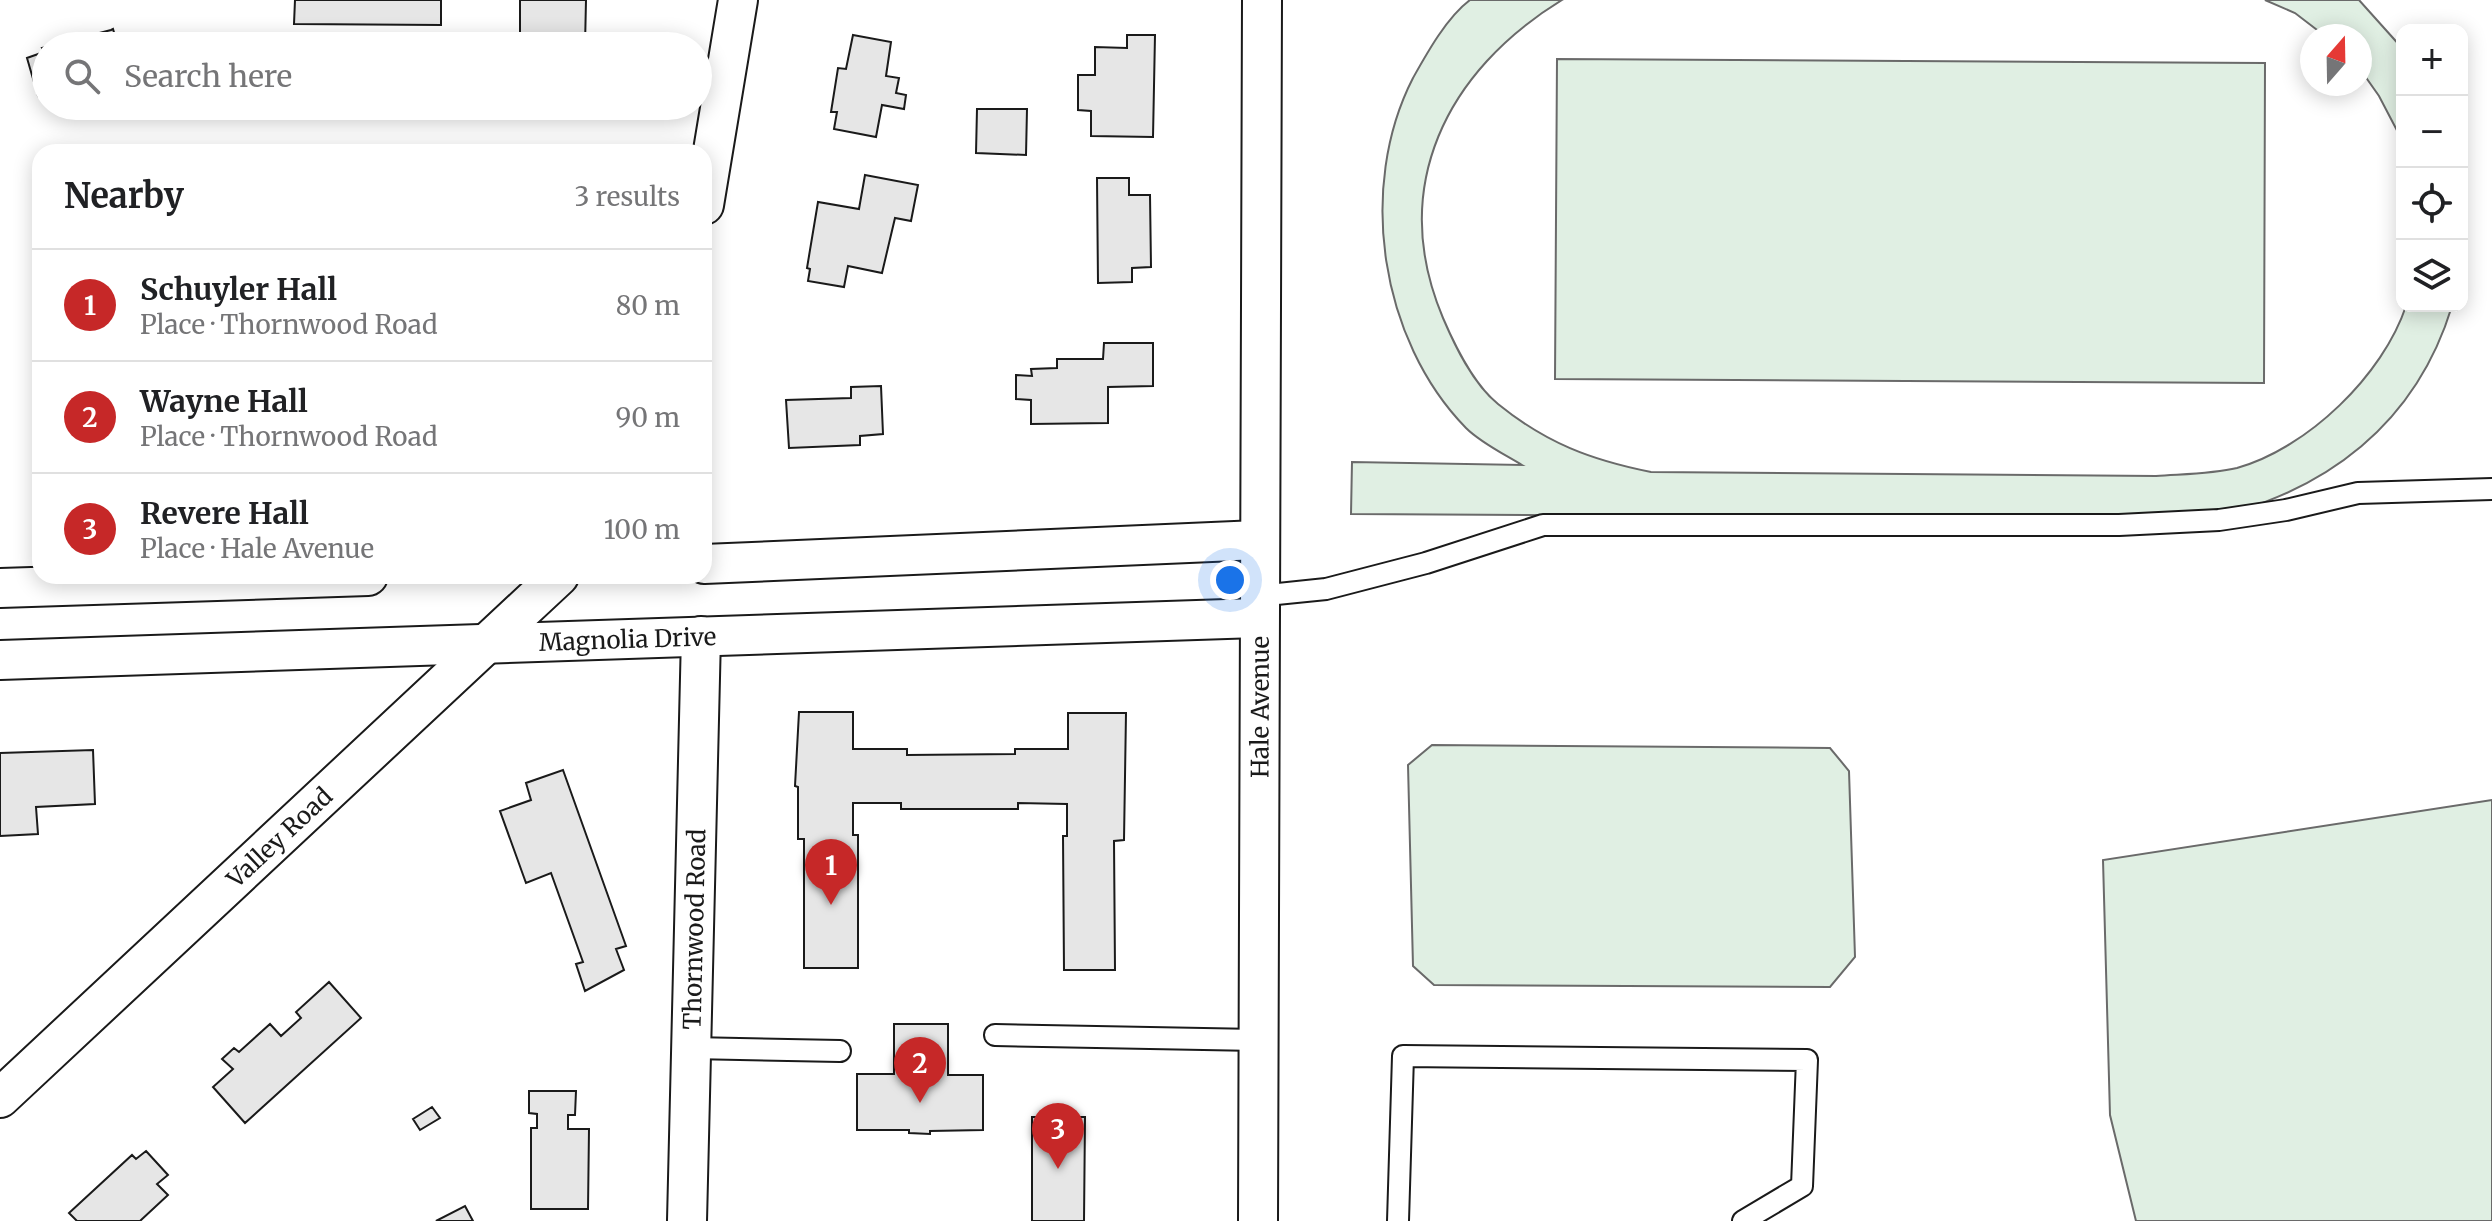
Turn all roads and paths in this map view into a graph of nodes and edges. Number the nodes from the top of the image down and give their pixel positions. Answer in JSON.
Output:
{"nodes":[{"id":1,"x":738,"y":0,"type":"edge"},
{"id":2,"x":1262,"y":0,"type":"edge"},
{"id":3,"x":712,"y":157,"type":"edge"},
{"id":4,"x":2492,"y":489,"type":"edge"},
{"id":5,"x":1258,"y":540,"type":"junction"},
{"id":6,"x":712,"y":564,"type":"edge"},
{"id":7,"x":123,"y":584,"type":"edge"},
{"id":8,"x":550,"y":584,"type":"edge"},
{"id":9,"x":0,"y":588,"type":"edge"},
{"id":10,"x":1257,"y":607,"type":"junction"},
{"id":11,"x":701,"y":636,"type":"junction"},
{"id":12,"x":483,"y":645,"type":"junction"},
{"id":13,"x":0,"y":660,"type":"edge"},
{"id":14,"x":995,"y":1035,"type":"dead end"},
{"id":15,"x":1257,"y":1040,"type":"junction"},
{"id":16,"x":691,"y":1048,"type":"junction"},
{"id":17,"x":840,"y":1051,"type":"dead end"},
{"id":18,"x":0,"y":1098,"type":"edge"},
{"id":19,"x":687,"y":1221,"type":"edge"},
{"id":20,"x":1258,"y":1221,"type":"edge"},
{"id":21,"x":1398,"y":1221,"type":"edge"},
{"id":22,"x":1743,"y":1221,"type":"edge"}],
"edges":[{"from":1,"to":3,"type":"street"},
{"from":2,"to":5,"type":"street","name":"Hale Avenue"},
{"from":4,"to":10,"type":"lane"},
{"from":5,"to":6,"type":"street"},
{"from":5,"to":10,"type":"street","name":"Hale Avenue"},
{"from":7,"to":9,"type":"street"},
{"from":8,"to":12,"type":"street","name":"Valley Road"},
{"from":10,"to":11,"type":"street","name":"Magnolia Drive"},
{"from":10,"to":15,"type":"street","name":"Hale Avenue"},
{"from":11,"to":12,"type":"street","name":"Magnolia Drive"},
{"from":11,"to":16,"type":"street","name":"Thornwood Road"},
{"from":12,"to":13,"type":"street","name":"Magnolia Drive"},
{"from":12,"to":18,"type":"street","name":"Valley Road"},
{"from":14,"to":15,"type":"lane"},
{"from":15,"to":20,"type":"street","name":"Hale Avenue"},
{"from":16,"to":17,"type":"lane"},
{"from":16,"to":19,"type":"street","name":"Thornwood Road"},
{"from":21,"to":22,"type":"lane"}]}
